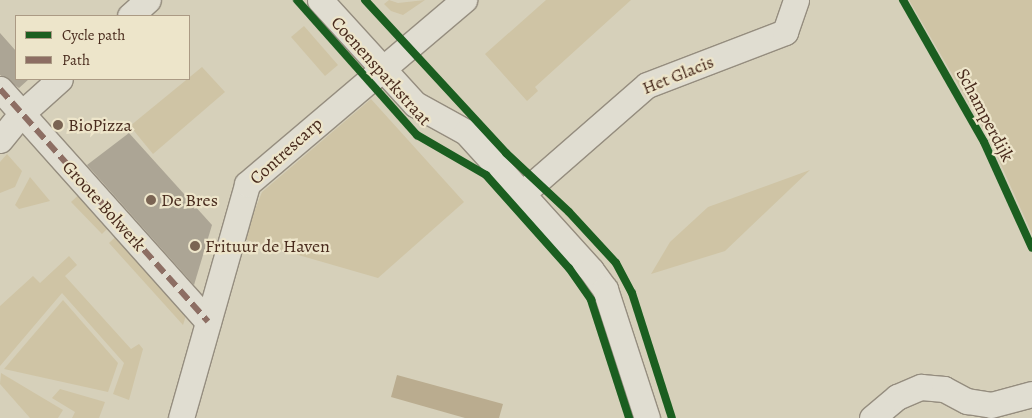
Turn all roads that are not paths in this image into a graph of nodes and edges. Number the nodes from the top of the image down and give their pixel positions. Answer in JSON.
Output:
{"nodes":[{"id":1,"x":148,"y":0,"type":"edge"},
{"id":2,"x":320,"y":0,"type":"edge"},
{"id":3,"x":342,"y":0,"type":"edge"},
{"id":4,"x":464,"y":0,"type":"edge"},
{"id":5,"x":796,"y":0,"type":"edge"},
{"id":6,"x":131,"y":15,"type":"edge"},
{"id":7,"x":381,"y":68,"type":"junction"},
{"id":8,"x":59,"y":80,"type":"edge"},
{"id":9,"x":0,"y":89,"type":"edge"},
{"id":10,"x":21,"y":114,"type":"junction"},
{"id":11,"x":0,"y":140,"type":"edge"},
{"id":12,"x":529,"y":187,"type":"junction"},
{"id":13,"x":208,"y":322,"type":"junction"},
{"id":14,"x":1032,"y":394,"type":"edge"},
{"id":15,"x":181,"y":418,"type":"edge"},
{"id":16,"x":648,"y":418,"type":"edge"},
{"id":17,"x":872,"y":418,"type":"edge"}],
"edges":[{"from":1,"to":6,"type":"street"},
{"from":2,"to":7,"type":"street","name":"Coenensparkstraat"},
{"from":3,"to":7,"type":"street","name":"Coenensparkstraat"},
{"from":4,"to":7,"type":"street","name":"Contrescarp"},
{"from":5,"to":12,"type":"street","name":"Het Glacis"},
{"from":7,"to":12,"type":"street","name":"Coenensparkstraat"},
{"from":7,"to":13,"type":"street","name":"Contrescarp"},
{"from":8,"to":10,"type":"street"},
{"from":9,"to":10,"type":"street","name":"Groote Bolwerk"},
{"from":10,"to":11,"type":"street"},
{"from":10,"to":13,"type":"street","name":"Groote Bolwerk"},
{"from":12,"to":16,"type":"street","name":"Coenensparkstraat"},
{"from":13,"to":15,"type":"street","name":"Contrescarp"},
{"from":14,"to":17,"type":"street"}]}
